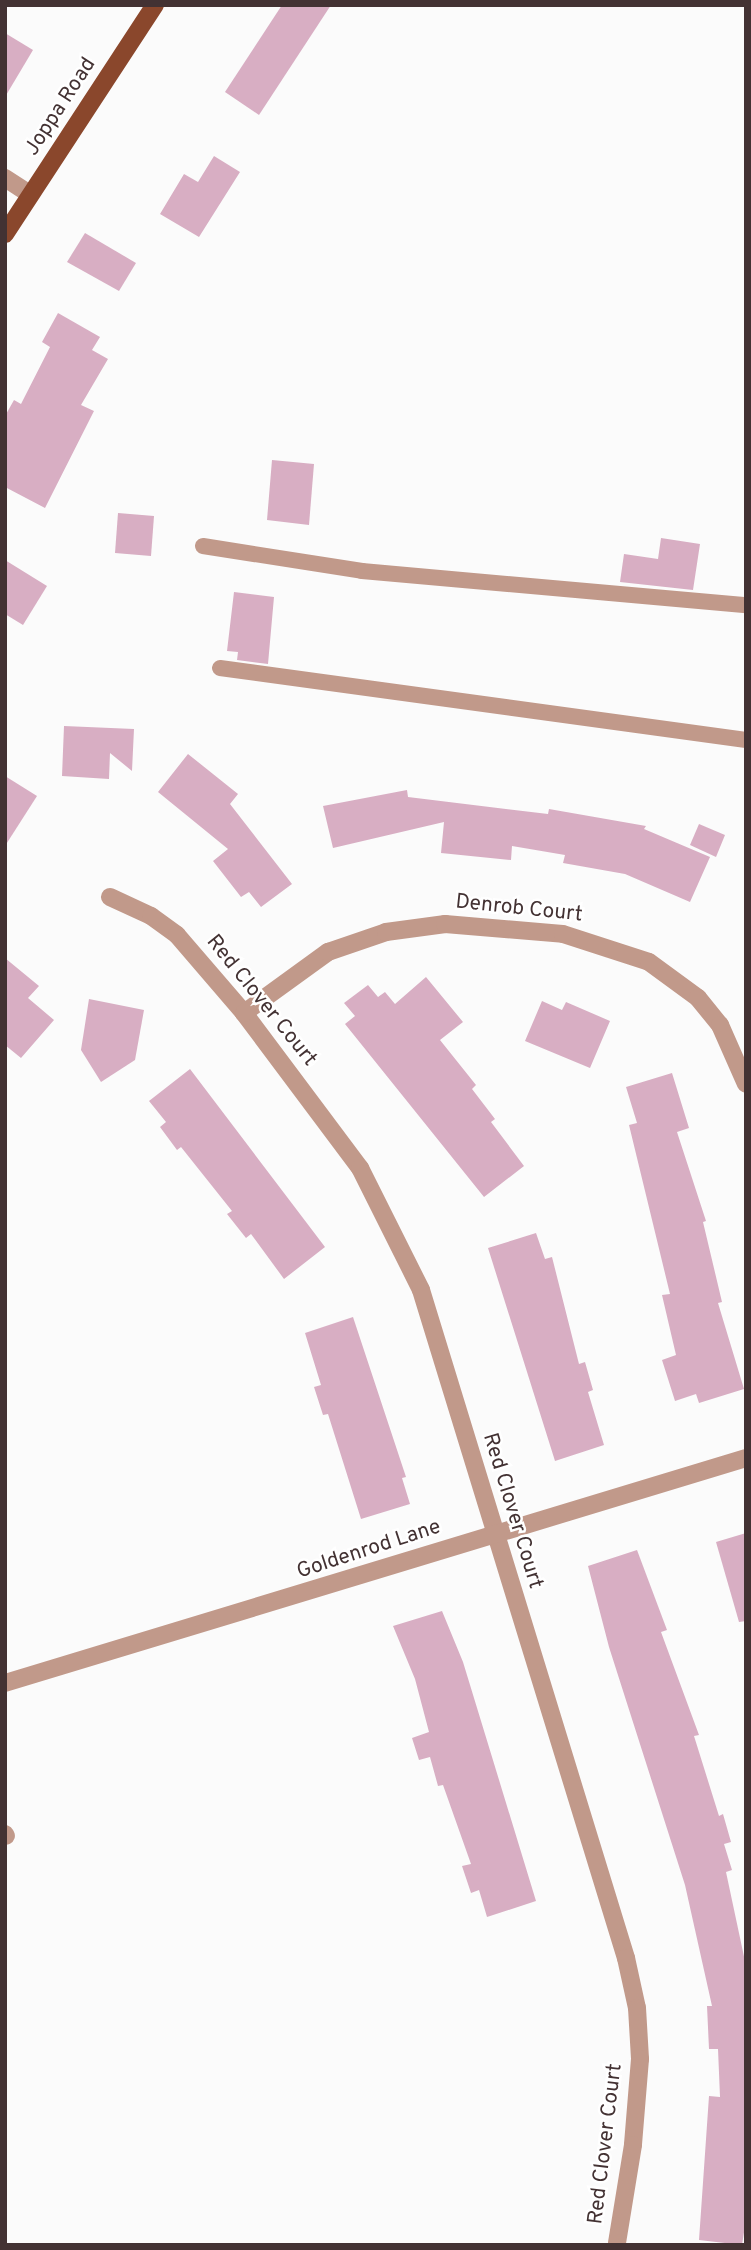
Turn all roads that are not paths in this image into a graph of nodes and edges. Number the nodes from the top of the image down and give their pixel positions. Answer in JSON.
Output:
{"nodes":[{"id":1,"x":155,"y":5,"type":"edge"},
{"id":2,"x":5,"y":178,"type":"edge"},
{"id":3,"x":30,"y":194,"type":"junction"},
{"id":4,"x":5,"y":234,"type":"edge"},
{"id":5,"x":203,"y":547,"type":"dead end"},
{"id":6,"x":746,"y":605,"type":"edge"},
{"id":7,"x":220,"y":668,"type":"dead end"},
{"id":8,"x":746,"y":740,"type":"edge"},
{"id":9,"x":110,"y":897,"type":"dead end"},
{"id":10,"x":244,"y":1013,"type":"junction"},
{"id":11,"x":746,"y":1084,"type":"edge"},
{"id":12,"x":746,"y":1458,"type":"edge"},
{"id":13,"x":494,"y":1534,"type":"junction"},
{"id":14,"x":5,"y":1683,"type":"edge"},
{"id":15,"x":617,"y":2243,"type":"edge"}],
"edges":[{"from":1,"to":3,"type":"main road","name":"Joppa Road"},
{"from":2,"to":3,"type":"street"},
{"from":3,"to":4,"type":"main road","name":"Joppa Road"},
{"from":5,"to":6,"type":"lane"},
{"from":7,"to":8,"type":"lane"},
{"from":9,"to":10,"type":"street","name":"Red Clover Court"},
{"from":10,"to":11,"type":"street","name":"Denrob Court"},
{"from":10,"to":13,"type":"street","name":"Red Clover Court"},
{"from":12,"to":13,"type":"street","name":"Goldenrod Lane"},
{"from":13,"to":14,"type":"street","name":"Goldenrod Lane"},
{"from":13,"to":15,"type":"street","name":"Red Clover Court"}]}
